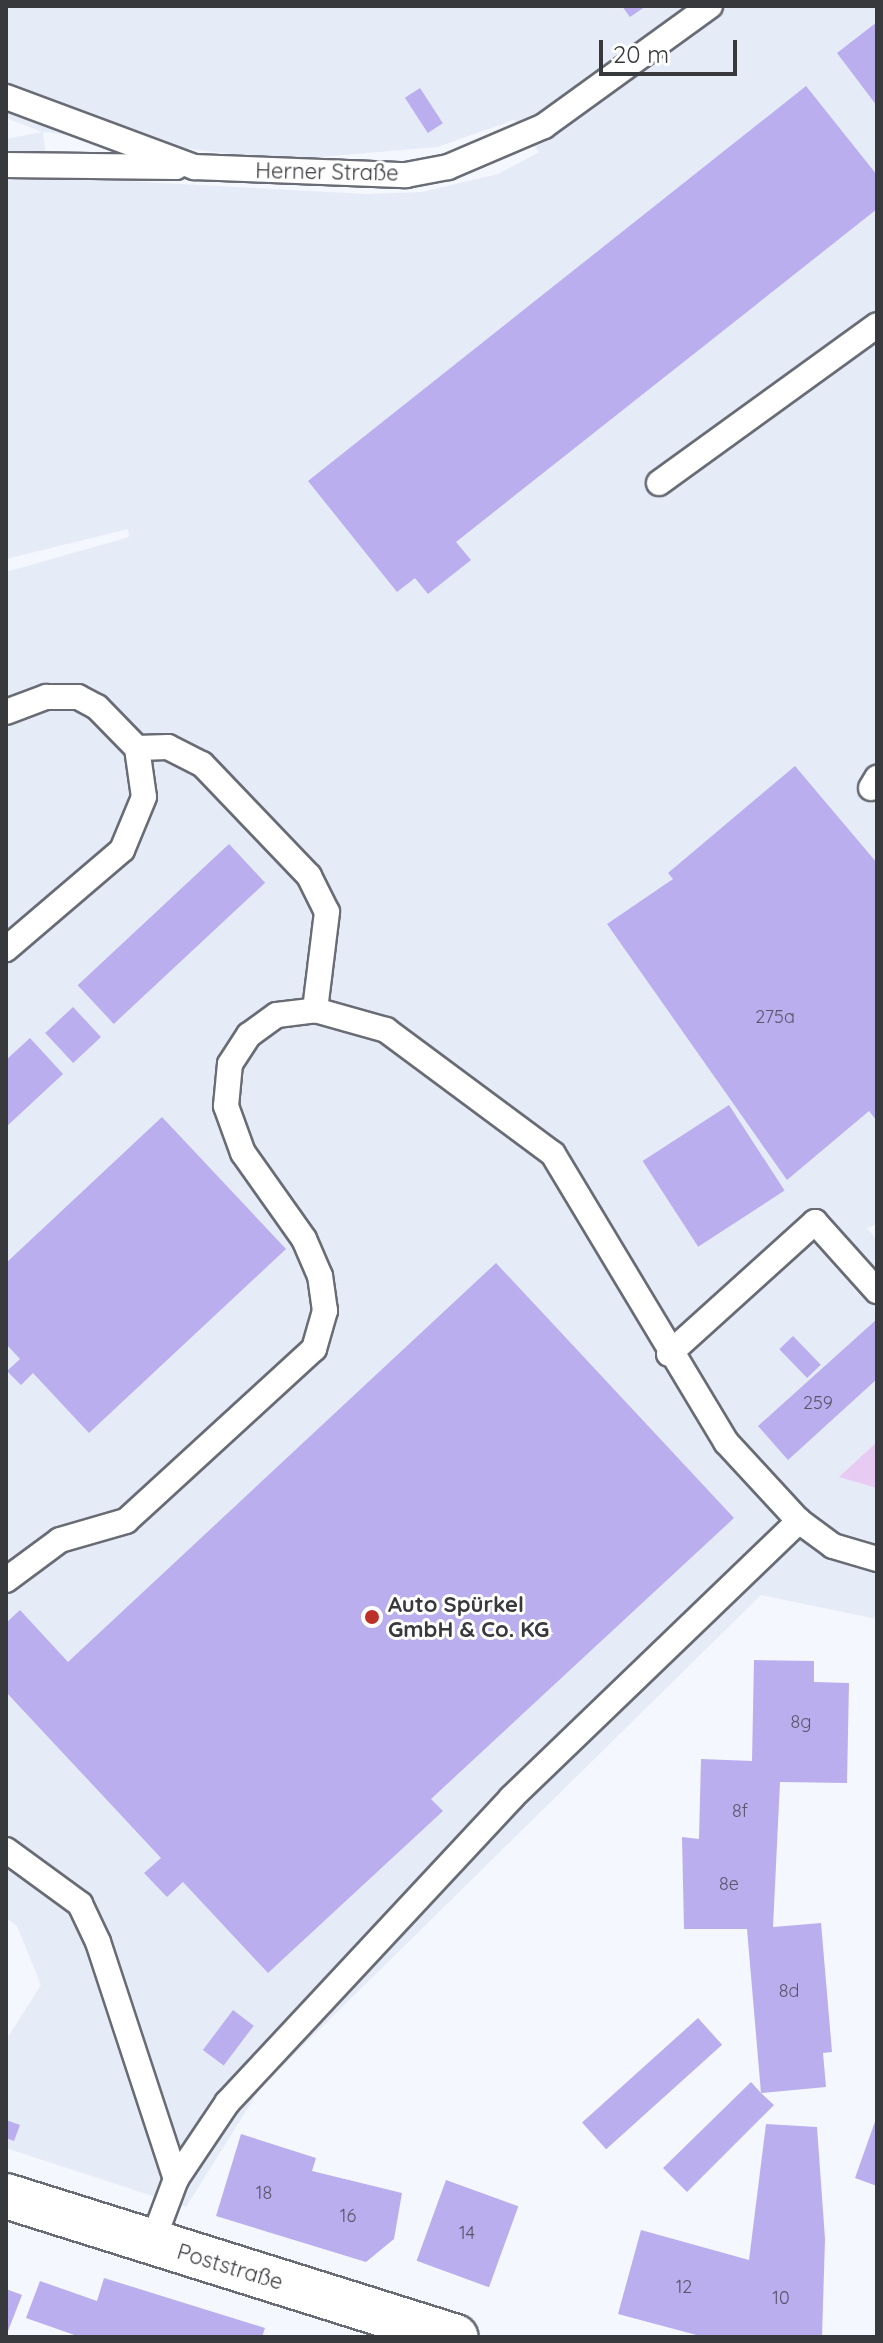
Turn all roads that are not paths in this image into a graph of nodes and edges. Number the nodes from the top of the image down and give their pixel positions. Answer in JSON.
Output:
{"nodes":[{"id":1,"x":710,"y":6,"type":"edge"},
{"id":2,"x":6,"y":97,"type":"edge"},
{"id":3,"x":6,"y":165,"type":"edge"},
{"id":4,"x":194,"y":167,"type":"junction"},
{"id":5,"x":877,"y":325,"type":"edge"},
{"id":6,"x":659,"y":483,"type":"dead end"},
{"id":7,"x":6,"y":712,"type":"edge"},
{"id":8,"x":137,"y":748,"type":"junction"},
{"id":9,"x":6,"y":949,"type":"edge"},
{"id":10,"x":315,"y":1010,"type":"junction"},
{"id":11,"x":877,"y":1291,"type":"edge"},
{"id":12,"x":669,"y":1354,"type":"junction"},
{"id":13,"x":799,"y":1521,"type":"junction"},
{"id":14,"x":877,"y":1559,"type":"edge"},
{"id":15,"x":6,"y":1580,"type":"edge"},
{"id":16,"x":6,"y":1850,"type":"edge"},
{"id":17,"x":176,"y":2179,"type":"junction"},
{"id":18,"x":6,"y":2196,"type":"edge"},
{"id":19,"x":152,"y":2243,"type":"junction"},
{"id":20,"x":455,"y":2337,"type":"edge"}],
"edges":[{"from":1,"to":4,"type":"lane","name":"Herner Straße"},
{"from":2,"to":4,"type":"lane","name":"Herner Straße"},
{"from":3,"to":4,"type":"lane"},
{"from":5,"to":6,"type":"lane"},
{"from":7,"to":8,"type":"lane"},
{"from":8,"to":9,"type":"lane"},
{"from":8,"to":10,"type":"lane"},
{"from":10,"to":12,"type":"lane"},
{"from":10,"to":15,"type":"lane"},
{"from":11,"to":12,"type":"lane"},
{"from":12,"to":13,"type":"lane"},
{"from":13,"to":14,"type":"lane"},
{"from":13,"to":17,"type":"lane"},
{"from":16,"to":17,"type":"lane"},
{"from":17,"to":19,"type":"lane"},
{"from":18,"to":19,"type":"street","name":"Poststraße"},
{"from":19,"to":20,"type":"street","name":"Poststraße"}]}
